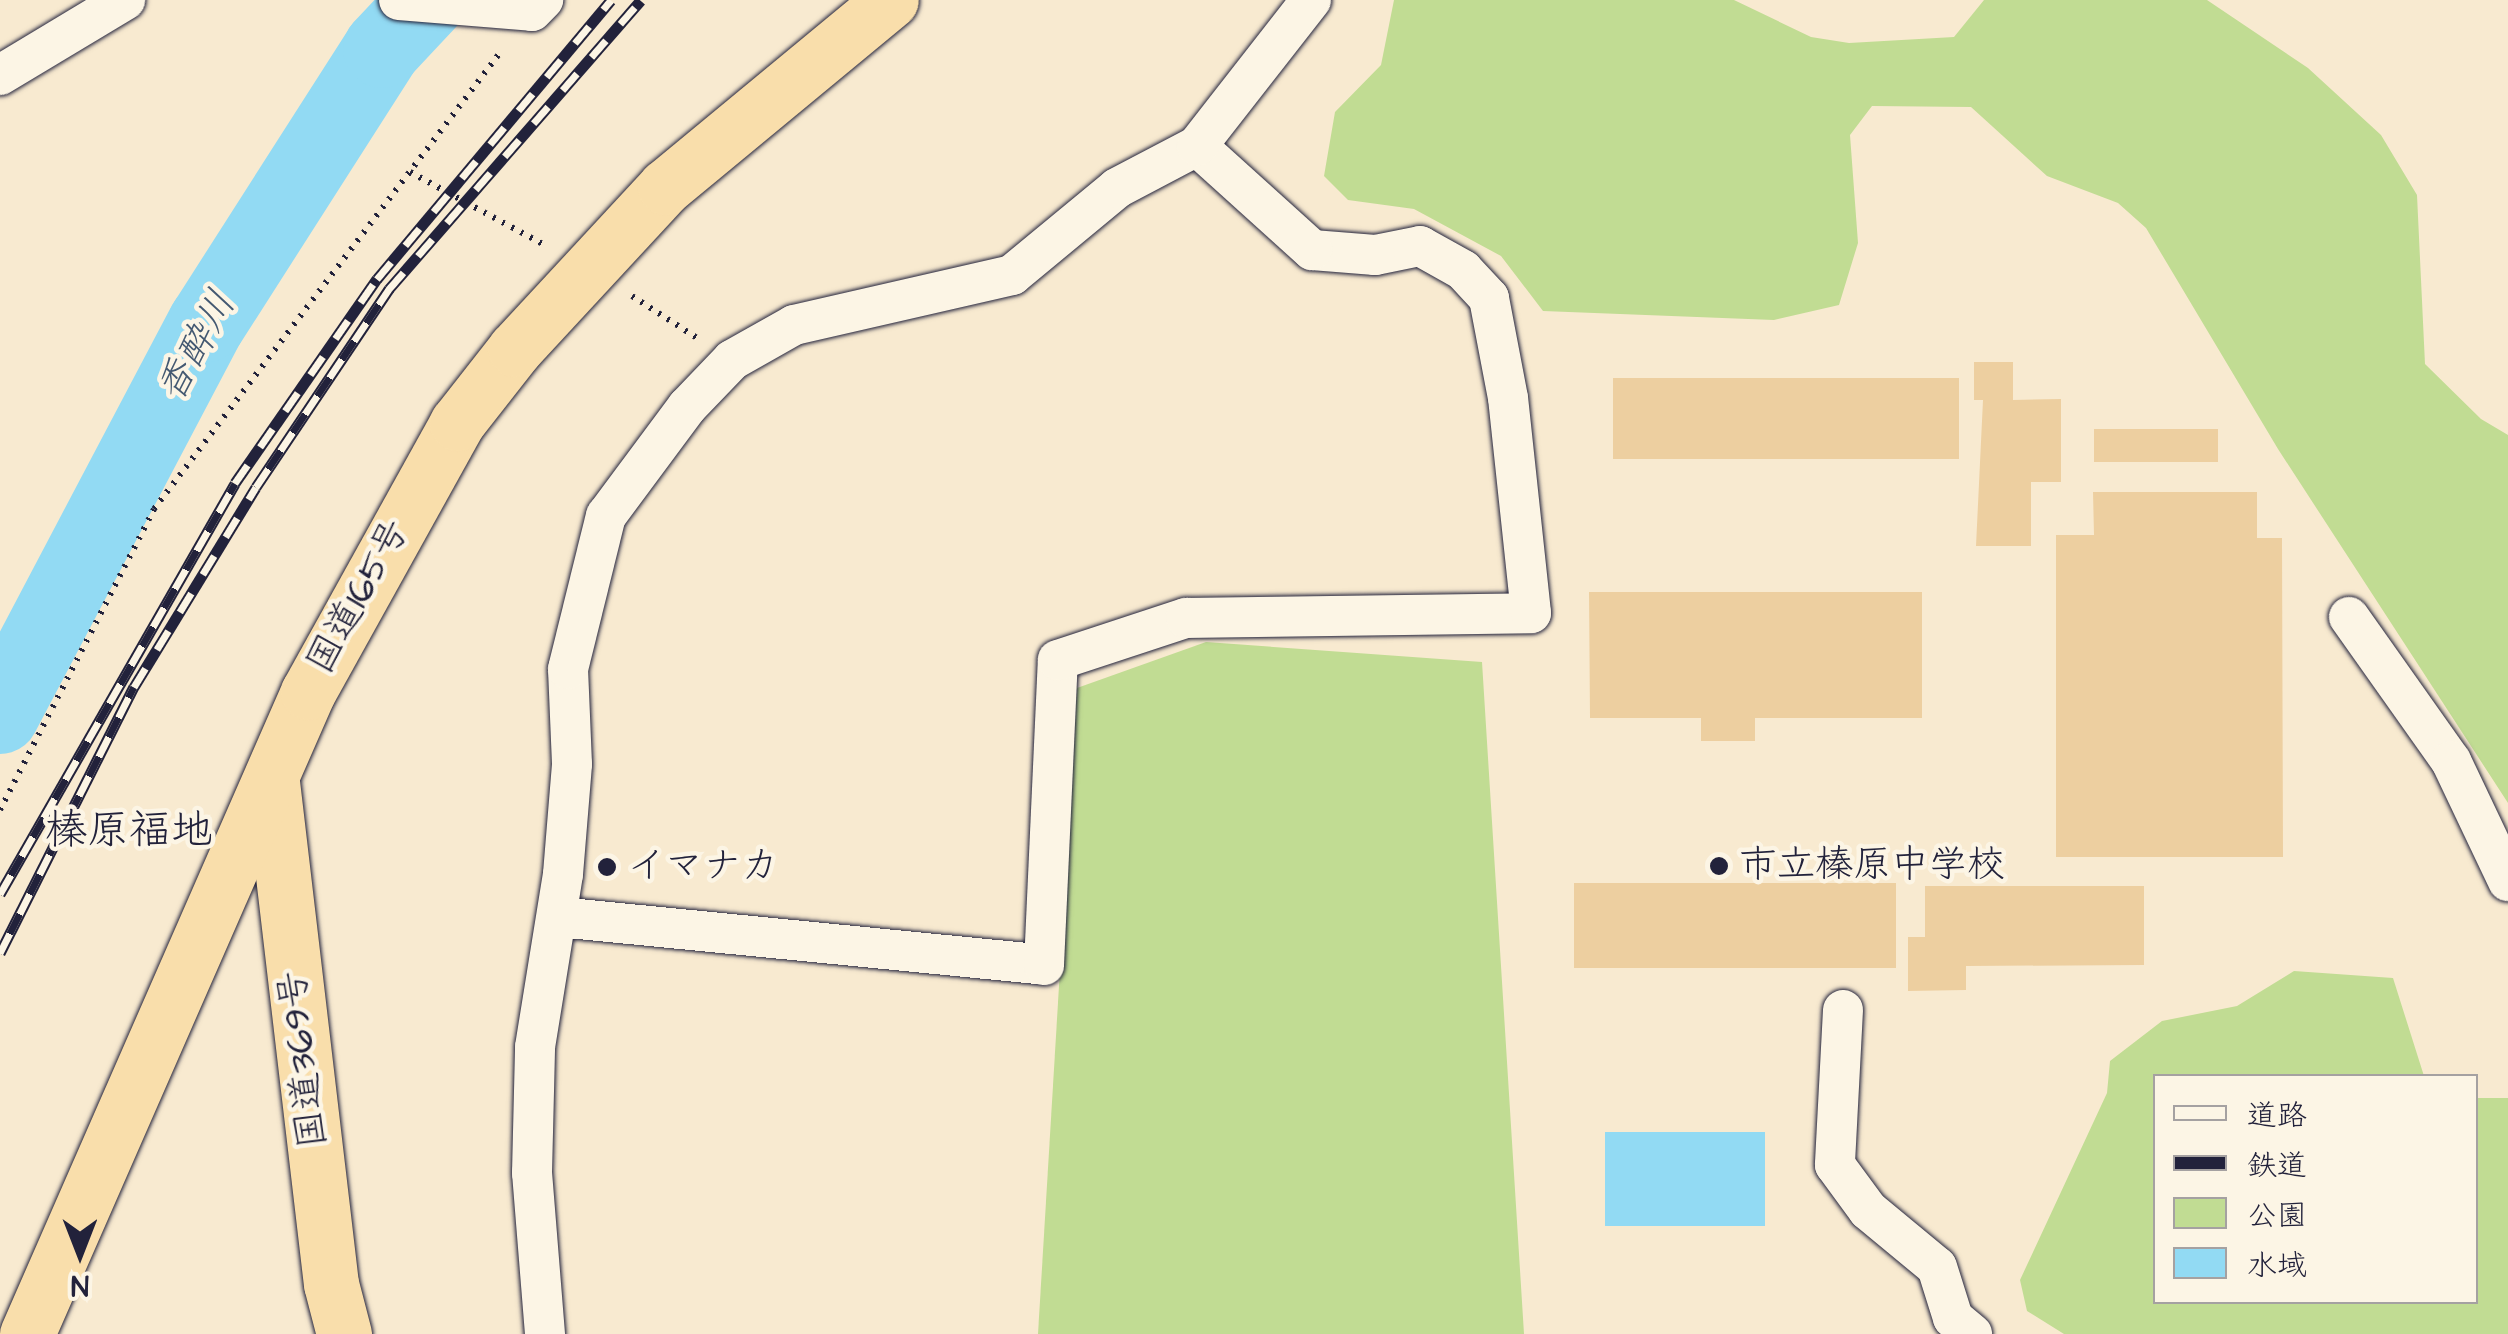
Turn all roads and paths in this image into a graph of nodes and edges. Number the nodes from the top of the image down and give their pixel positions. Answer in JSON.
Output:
{"nodes":[{"id":1,"x":125,"y":0,"type":"edge"},
{"id":2,"x":399,"y":0,"type":"edge"},
{"id":3,"x":891,"y":0,"type":"edge"},
{"id":4,"x":1310,"y":0,"type":"edge"},
{"id":5,"x":537,"y":6,"type":"edge"},
{"id":6,"x":0,"y":75,"type":"edge"},
{"id":7,"x":1197,"y":146,"type":"junction"},
{"id":8,"x":410,"y":172,"type":"junction"},
{"id":9,"x":515,"y":230,"type":"dead end"},
{"id":10,"x":588,"y":268,"type":"junction"},
{"id":11,"x":732,"y":360,"type":"junction"},
{"id":12,"x":2349,"y":617,"type":"dead end"},
{"id":13,"x":272,"y":782,"type":"junction"},
{"id":14,"x":0,"y":810,"type":"edge"},
{"id":15,"x":2508,"y":881,"type":"edge"},
{"id":16,"x":558,"y":917,"type":"junction"},
{"id":17,"x":1844,"y":1010,"type":"dead end"},
{"id":18,"x":1951,"y":1329,"type":"edge"},
{"id":19,"x":27,"y":1334,"type":"edge"},
{"id":20,"x":344,"y":1334,"type":"edge"},
{"id":21,"x":545,"y":1334,"type":"edge"}],
"edges":[{"from":1,"to":6,"type":"street"},
{"from":2,"to":5,"type":"street"},
{"from":3,"to":10,"type":"highway","name":"国道165号"},
{"from":4,"to":7,"type":"street"},
{"from":5,"to":8,"type":"path"},
{"from":7,"to":11,"type":"street"},
{"from":7,"to":16,"type":"street"},
{"from":8,"to":9,"type":"path"},
{"from":8,"to":14,"type":"path"},
{"from":10,"to":11,"type":"path"},
{"from":10,"to":13,"type":"highway","name":"国道165号"},
{"from":11,"to":16,"type":"street"},
{"from":12,"to":15,"type":"street"},
{"from":13,"to":19,"type":"highway","name":"国道165号"},
{"from":13,"to":20,"type":"highway","name":"国道369号"},
{"from":16,"to":21,"type":"street"},
{"from":17,"to":18,"type":"street"}]}
